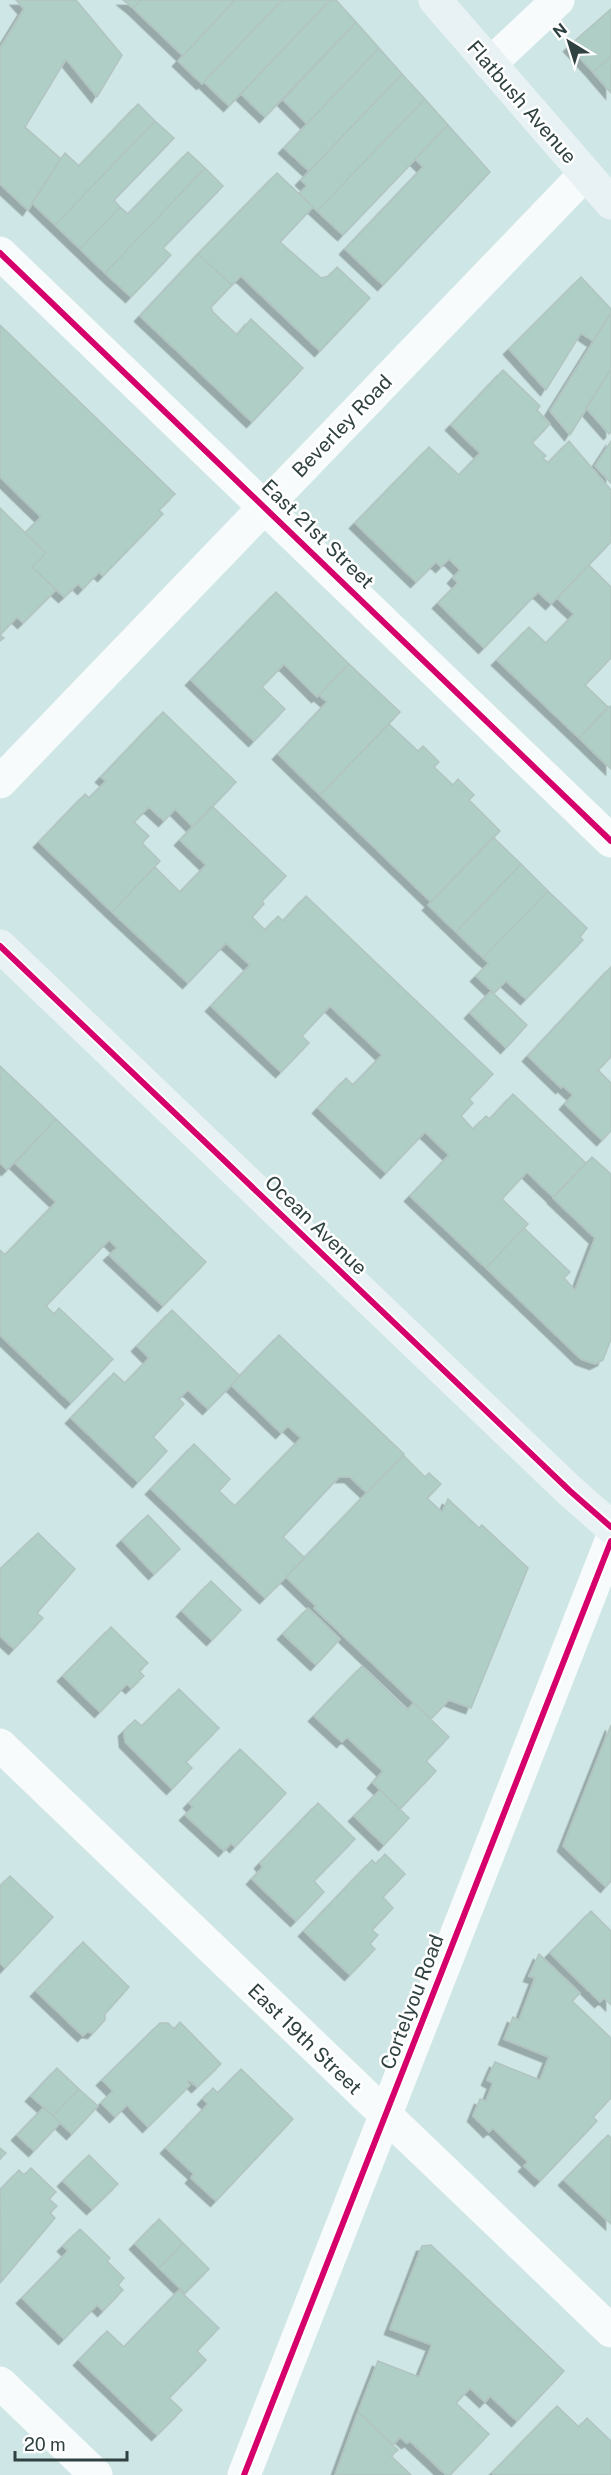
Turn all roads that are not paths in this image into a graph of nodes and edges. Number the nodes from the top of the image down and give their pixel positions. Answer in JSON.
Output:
{"nodes":[{"id":1,"x":435,"y":0,"type":"edge"},
{"id":2,"x":558,"y":0,"type":"edge"},
{"id":3,"x":489,"y":64,"type":"junction"},
{"id":4,"x":585,"y":174,"type":"junction"},
{"id":5,"x":611,"y":203,"type":"edge"},
{"id":6,"x":0,"y":253,"type":"edge"},
{"id":7,"x":265,"y":506,"type":"junction"},
{"id":8,"x":0,"y":783,"type":"edge"},
{"id":9,"x":611,"y":841,"type":"edge"},
{"id":10,"x":0,"y":946,"type":"edge"},
{"id":11,"x":611,"y":1527,"type":"edge"},
{"id":12,"x":611,"y":1541,"type":"edge"},
{"id":13,"x":0,"y":1745,"type":"edge"},
{"id":14,"x":386,"y":2116,"type":"junction"},
{"id":15,"x":611,"y":2331,"type":"edge"},
{"id":16,"x":0,"y":2383,"type":"edge"},
{"id":17,"x":96,"y":2475,"type":"edge"},
{"id":18,"x":244,"y":2475,"type":"edge"}],
"edges":[{"from":1,"to":3,"type":"main road","name":"Flatbush Avenue"},
{"from":2,"to":3,"type":"street"},
{"from":3,"to":4,"type":"main road","name":"Flatbush Avenue"},
{"from":4,"to":5,"type":"main road","name":"Flatbush Avenue"},
{"from":4,"to":7,"type":"street","name":"Beverley Road"},
{"from":6,"to":7,"type":"street","name":"East 21st Street"},
{"from":7,"to":8,"type":"street","name":"Beverley Road"},
{"from":7,"to":9,"type":"street","name":"East 21st Street"},
{"from":10,"to":11,"type":"main road","name":"Ocean Avenue"},
{"from":12,"to":14,"type":"street","name":"Cortelyou Road"},
{"from":13,"to":14,"type":"street","name":"East 19th Street"},
{"from":14,"to":15,"type":"street","name":"East 19th Street"},
{"from":14,"to":18,"type":"street","name":"Cortelyou Road"},
{"from":16,"to":17,"type":"street"}]}
